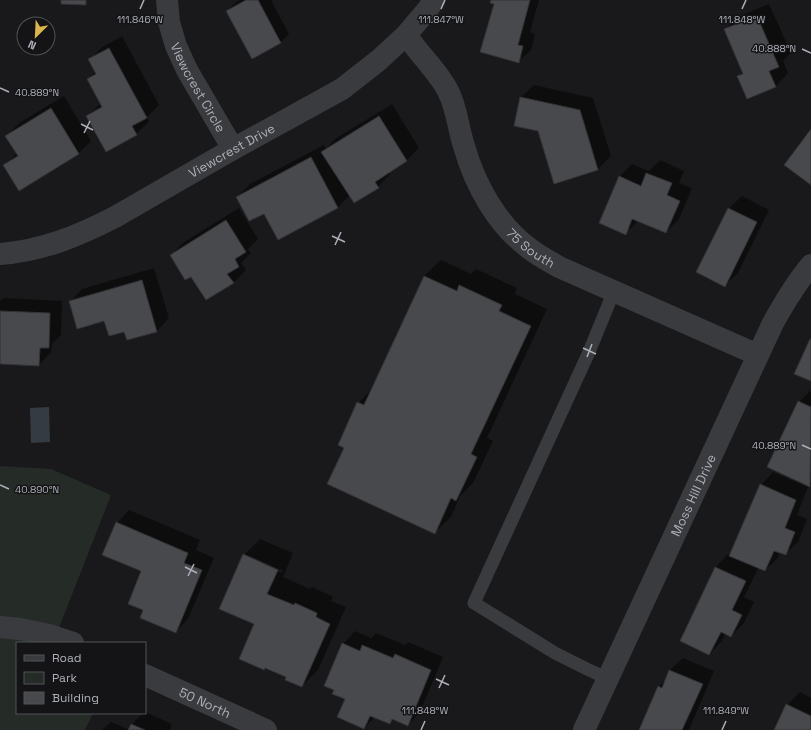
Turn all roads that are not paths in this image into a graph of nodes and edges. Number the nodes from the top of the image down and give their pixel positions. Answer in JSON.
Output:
{"nodes":[{"id":1,"x":167,"y":0,"type":"edge"},
{"id":2,"x":434,"y":0,"type":"edge"},
{"id":3,"x":406,"y":35,"type":"junction"},
{"id":4,"x":233,"y":148,"type":"junction"},
{"id":5,"x":0,"y":254,"type":"edge"},
{"id":6,"x":811,"y":265,"type":"edge"},
{"id":7,"x":614,"y":291,"type":"junction"},
{"id":8,"x":758,"y":355,"type":"junction"},
{"id":9,"x":0,"y":627,"type":"edge"},
{"id":10,"x":70,"y":642,"type":"edge"},
{"id":11,"x":146,"y":676,"type":"edge"},
{"id":12,"x":608,"y":679,"type":"junction"},
{"id":13,"x":239,"y":724,"type":"edge"},
{"id":14,"x":266,"y":730,"type":"edge"},
{"id":15,"x":584,"y":730,"type":"edge"}],
"edges":[{"from":1,"to":4,"type":"street","name":"Viewcrest Circle"},
{"from":2,"to":3,"type":"street","name":"Viewcrest Drive"},
{"from":3,"to":4,"type":"street","name":"Viewcrest Drive"},
{"from":3,"to":7,"type":"street","name":"75 South"},
{"from":4,"to":5,"type":"street","name":"Viewcrest Drive"},
{"from":6,"to":8,"type":"street","name":"Moss Hill Drive"},
{"from":7,"to":8,"type":"street","name":"75 South"},
{"from":7,"to":12,"type":"lane"},
{"from":8,"to":12,"type":"street","name":"Moss Hill Drive"},
{"from":9,"to":10,"type":"street"},
{"from":11,"to":13,"type":"street","name":"50 North"},
{"from":12,"to":15,"type":"street","name":"Moss Hill Drive"},
{"from":13,"to":14,"type":"street","name":"50 North"}]}
